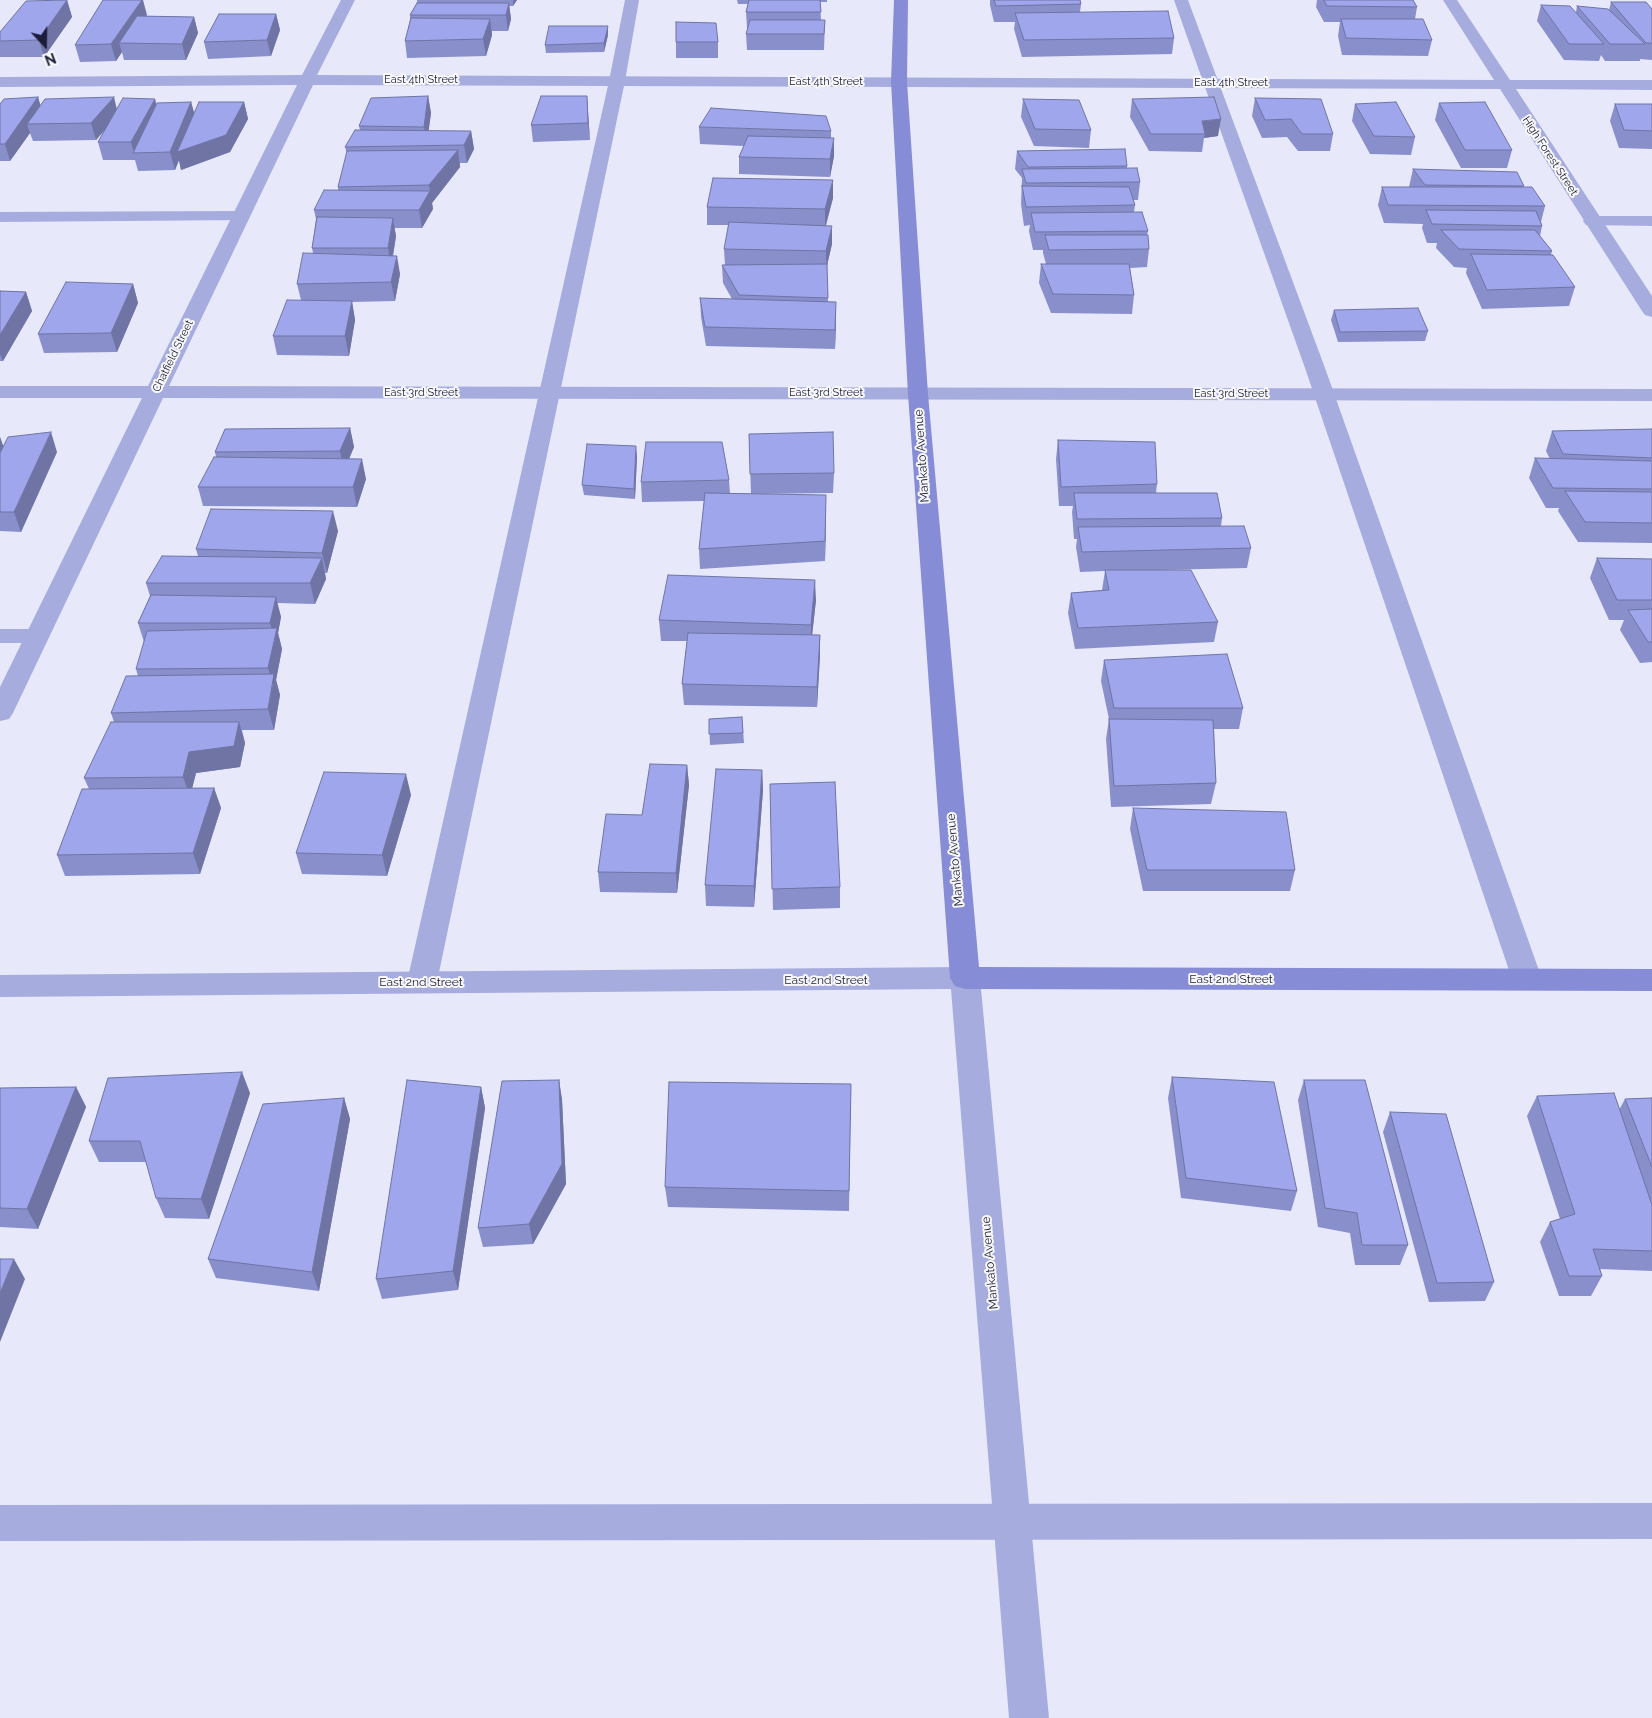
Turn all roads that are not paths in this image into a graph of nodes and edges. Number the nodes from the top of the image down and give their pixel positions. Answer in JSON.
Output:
{"nodes":[{"id":1,"x":348,"y":0,"type":"edge"},
{"id":2,"x":632,"y":0,"type":"edge"},
{"id":3,"x":901,"y":0,"type":"edge"},
{"id":4,"x":1181,"y":0,"type":"edge"},
{"id":5,"x":1450,"y":0,"type":"edge"},
{"id":6,"x":307,"y":80,"type":"junction"},
{"id":7,"x":617,"y":81,"type":"junction"},
{"id":8,"x":0,"y":82,"type":"edge"},
{"id":9,"x":899,"y":82,"type":"junction"},
{"id":10,"x":1211,"y":83,"type":"junction"},
{"id":11,"x":1504,"y":84,"type":"junction"},
{"id":12,"x":1652,"y":85,"type":"edge"},
{"id":13,"x":240,"y":216,"type":"junction"},
{"id":14,"x":0,"y":217,"type":"edge"},
{"id":15,"x":1592,"y":221,"type":"junction"},
{"id":16,"x":1652,"y":221,"type":"edge"},
{"id":17,"x":1652,"y":312,"type":"edge"},
{"id":18,"x":0,"y":392,"type":"edge"},
{"id":19,"x":155,"y":392,"type":"junction"},
{"id":20,"x":548,"y":393,"type":"junction"},
{"id":21,"x":918,"y":394,"type":"junction"},
{"id":22,"x":1324,"y":394,"type":"junction"},
{"id":23,"x":1652,"y":395,"type":"edge"},
{"id":24,"x":0,"y":636,"type":"edge"},
{"id":25,"x":37,"y":636,"type":"junction"},
{"id":26,"x":0,"y":713,"type":"edge"},
{"id":27,"x":965,"y":978,"type":"junction"},
{"id":28,"x":1527,"y":979,"type":"junction"},
{"id":29,"x":1652,"y":980,"type":"edge"},
{"id":30,"x":422,"y":982,"type":"junction"},
{"id":31,"x":0,"y":986,"type":"edge"},
{"id":32,"x":1652,"y":1520,"type":"edge"},
{"id":33,"x":1012,"y":1522,"type":"junction"},
{"id":34,"x":0,"y":1523,"type":"edge"},
{"id":35,"x":1029,"y":1718,"type":"edge"}],
"edges":[{"from":1,"to":6,"type":"street","name":"Chatfield Street"},
{"from":2,"to":7,"type":"street"},
{"from":3,"to":9,"type":"street","name":"Mankato Avenue"},
{"from":4,"to":10,"type":"street"},
{"from":5,"to":11,"type":"street","name":"High Forest Street"},
{"from":6,"to":7,"type":"street","name":"East 4th Street"},
{"from":6,"to":8,"type":"street","name":"East 4th Street"},
{"from":6,"to":13,"type":"street","name":"Chatfield Street"},
{"from":7,"to":9,"type":"street","name":"East 4th Street"},
{"from":7,"to":20,"type":"street"},
{"from":9,"to":10,"type":"street","name":"East 4th Street"},
{"from":9,"to":21,"type":"street","name":"Mankato Avenue"},
{"from":10,"to":11,"type":"street","name":"East 4th Street"},
{"from":10,"to":22,"type":"street"},
{"from":11,"to":12,"type":"street","name":"East 4th Street"},
{"from":11,"to":15,"type":"street","name":"High Forest Street"},
{"from":13,"to":14,"type":"street"},
{"from":13,"to":19,"type":"street","name":"Chatfield Street"},
{"from":15,"to":16,"type":"street"},
{"from":15,"to":17,"type":"street","name":"High Forest Street"},
{"from":18,"to":19,"type":"street","name":"East 3rd Street"},
{"from":19,"to":20,"type":"street","name":"East 3rd Street"},
{"from":19,"to":25,"type":"street","name":"Chatfield Street"},
{"from":20,"to":21,"type":"street","name":"East 3rd Street"},
{"from":20,"to":30,"type":"street"},
{"from":21,"to":22,"type":"street","name":"East 3rd Street"},
{"from":21,"to":27,"type":"street","name":"Mankato Avenue"},
{"from":22,"to":23,"type":"street","name":"East 3rd Street"},
{"from":22,"to":28,"type":"street"},
{"from":24,"to":25,"type":"street"},
{"from":25,"to":26,"type":"street","name":"Chatfield Street"},
{"from":27,"to":28,"type":"street","name":"East 2nd Street"},
{"from":27,"to":30,"type":"street","name":"East 2nd Street"},
{"from":27,"to":33,"type":"street","name":"Mankato Avenue"},
{"from":28,"to":29,"type":"street","name":"East 2nd Street"},
{"from":30,"to":31,"type":"street","name":"East 2nd Street"},
{"from":32,"to":33,"type":"street"},
{"from":33,"to":34,"type":"street"},
{"from":33,"to":35,"type":"street","name":"Mankato Avenue"}]}
